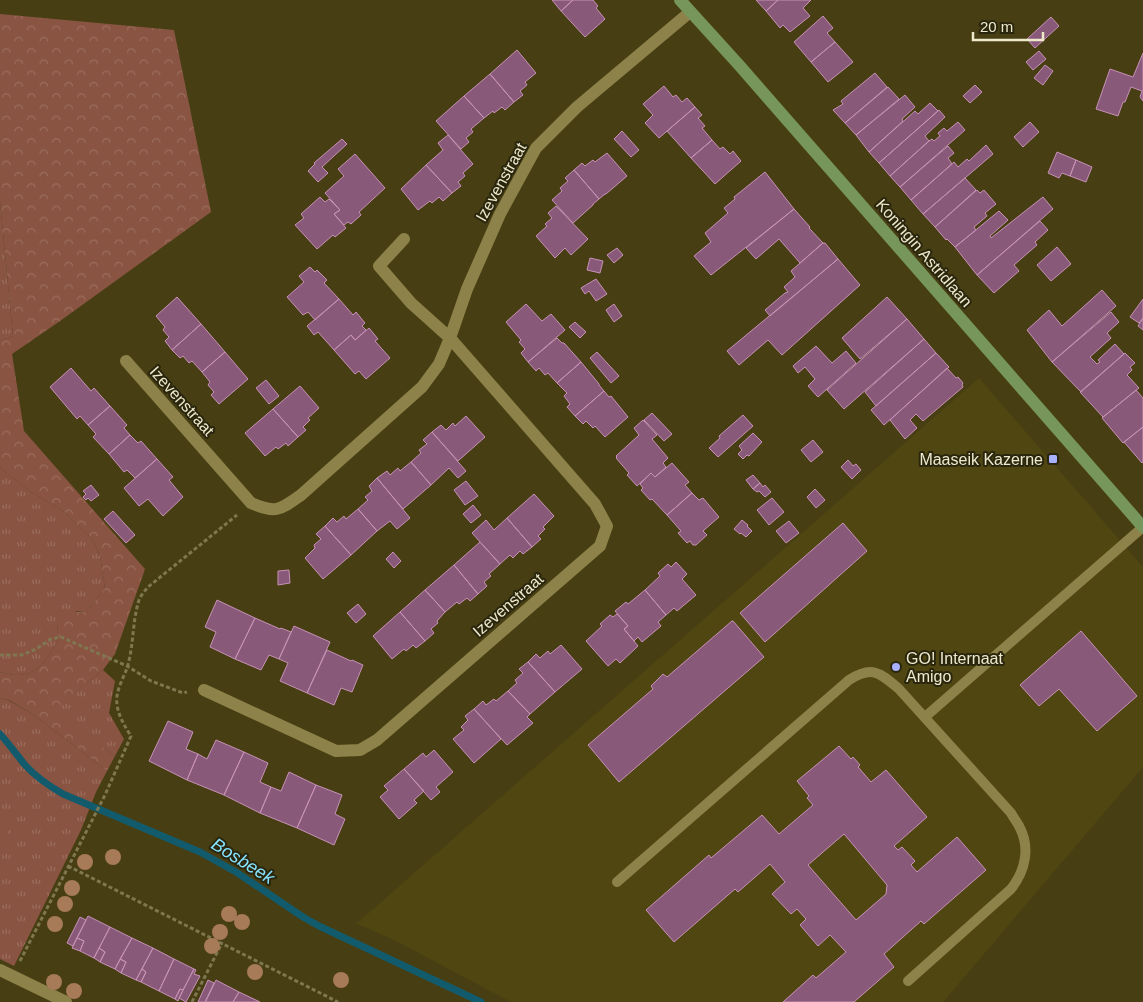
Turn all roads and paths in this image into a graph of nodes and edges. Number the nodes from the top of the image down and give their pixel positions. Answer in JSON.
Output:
{"nodes":[{"id":1,"x":680,"y":0,"type":"edge"},
{"id":2,"x":690,"y":12,"type":"junction"},
{"id":3,"x":404,"y":239,"type":"dead end"},
{"id":4,"x":450,"y":338,"type":"junction"},
{"id":5,"x":126,"y":362,"type":"dead end"},
{"id":6,"x":251,"y":503,"type":"junction"},
{"id":7,"x":1143,"y":527,"type":"edge"},
{"id":8,"x":0,"y":655,"type":"edge"},
{"id":9,"x":127,"y":666,"type":"junction"},
{"id":10,"x":204,"y":690,"type":"joint"},
{"id":11,"x":925,"y":717,"type":"junction"},
{"id":12,"x":68,"y":866,"type":"junction"},
{"id":13,"x":617,"y":882,"type":"dead end"},
{"id":14,"x":222,"y":943,"type":"junction"},
{"id":15,"x":0,"y":970,"type":"edge"},
{"id":16,"x":13,"y":976,"type":"junction"},
{"id":17,"x":908,"y":981,"type":"dead end"},
{"id":18,"x":66,"y":1002,"type":"edge"},
{"id":19,"x":192,"y":1002,"type":"edge"},
{"id":20,"x":338,"y":1002,"type":"edge"}],
"edges":[{"from":1,"to":2,"type":"main road","name":"Koningin Astridlaan"},
{"from":2,"to":4,"type":"street","name":"Izevenstraat"},
{"from":2,"to":7,"type":"main road","name":"Koningin Astridlaan"},
{"from":3,"to":4,"type":"street","name":"Izevenstraat"},
{"from":4,"to":6,"type":"street","name":"Izevenstraat"},
{"from":4,"to":10,"type":"street","name":"Izevenstraat"},
{"from":5,"to":6,"type":"street","name":"Izevenstraat"},
{"from":6,"to":9,"type":"path"},
{"from":7,"to":11,"type":"lane"},
{"from":8,"to":9,"type":"path"},
{"from":9,"to":10,"type":"path"},
{"from":9,"to":12,"type":"path"},
{"from":11,"to":13,"type":"lane"},
{"from":11,"to":17,"type":"lane"},
{"from":12,"to":14,"type":"path"},
{"from":12,"to":16,"type":"path"},
{"from":14,"to":19,"type":"path"},
{"from":14,"to":20,"type":"path"},
{"from":15,"to":16,"type":"street"},
{"from":16,"to":18,"type":"street"}]}
